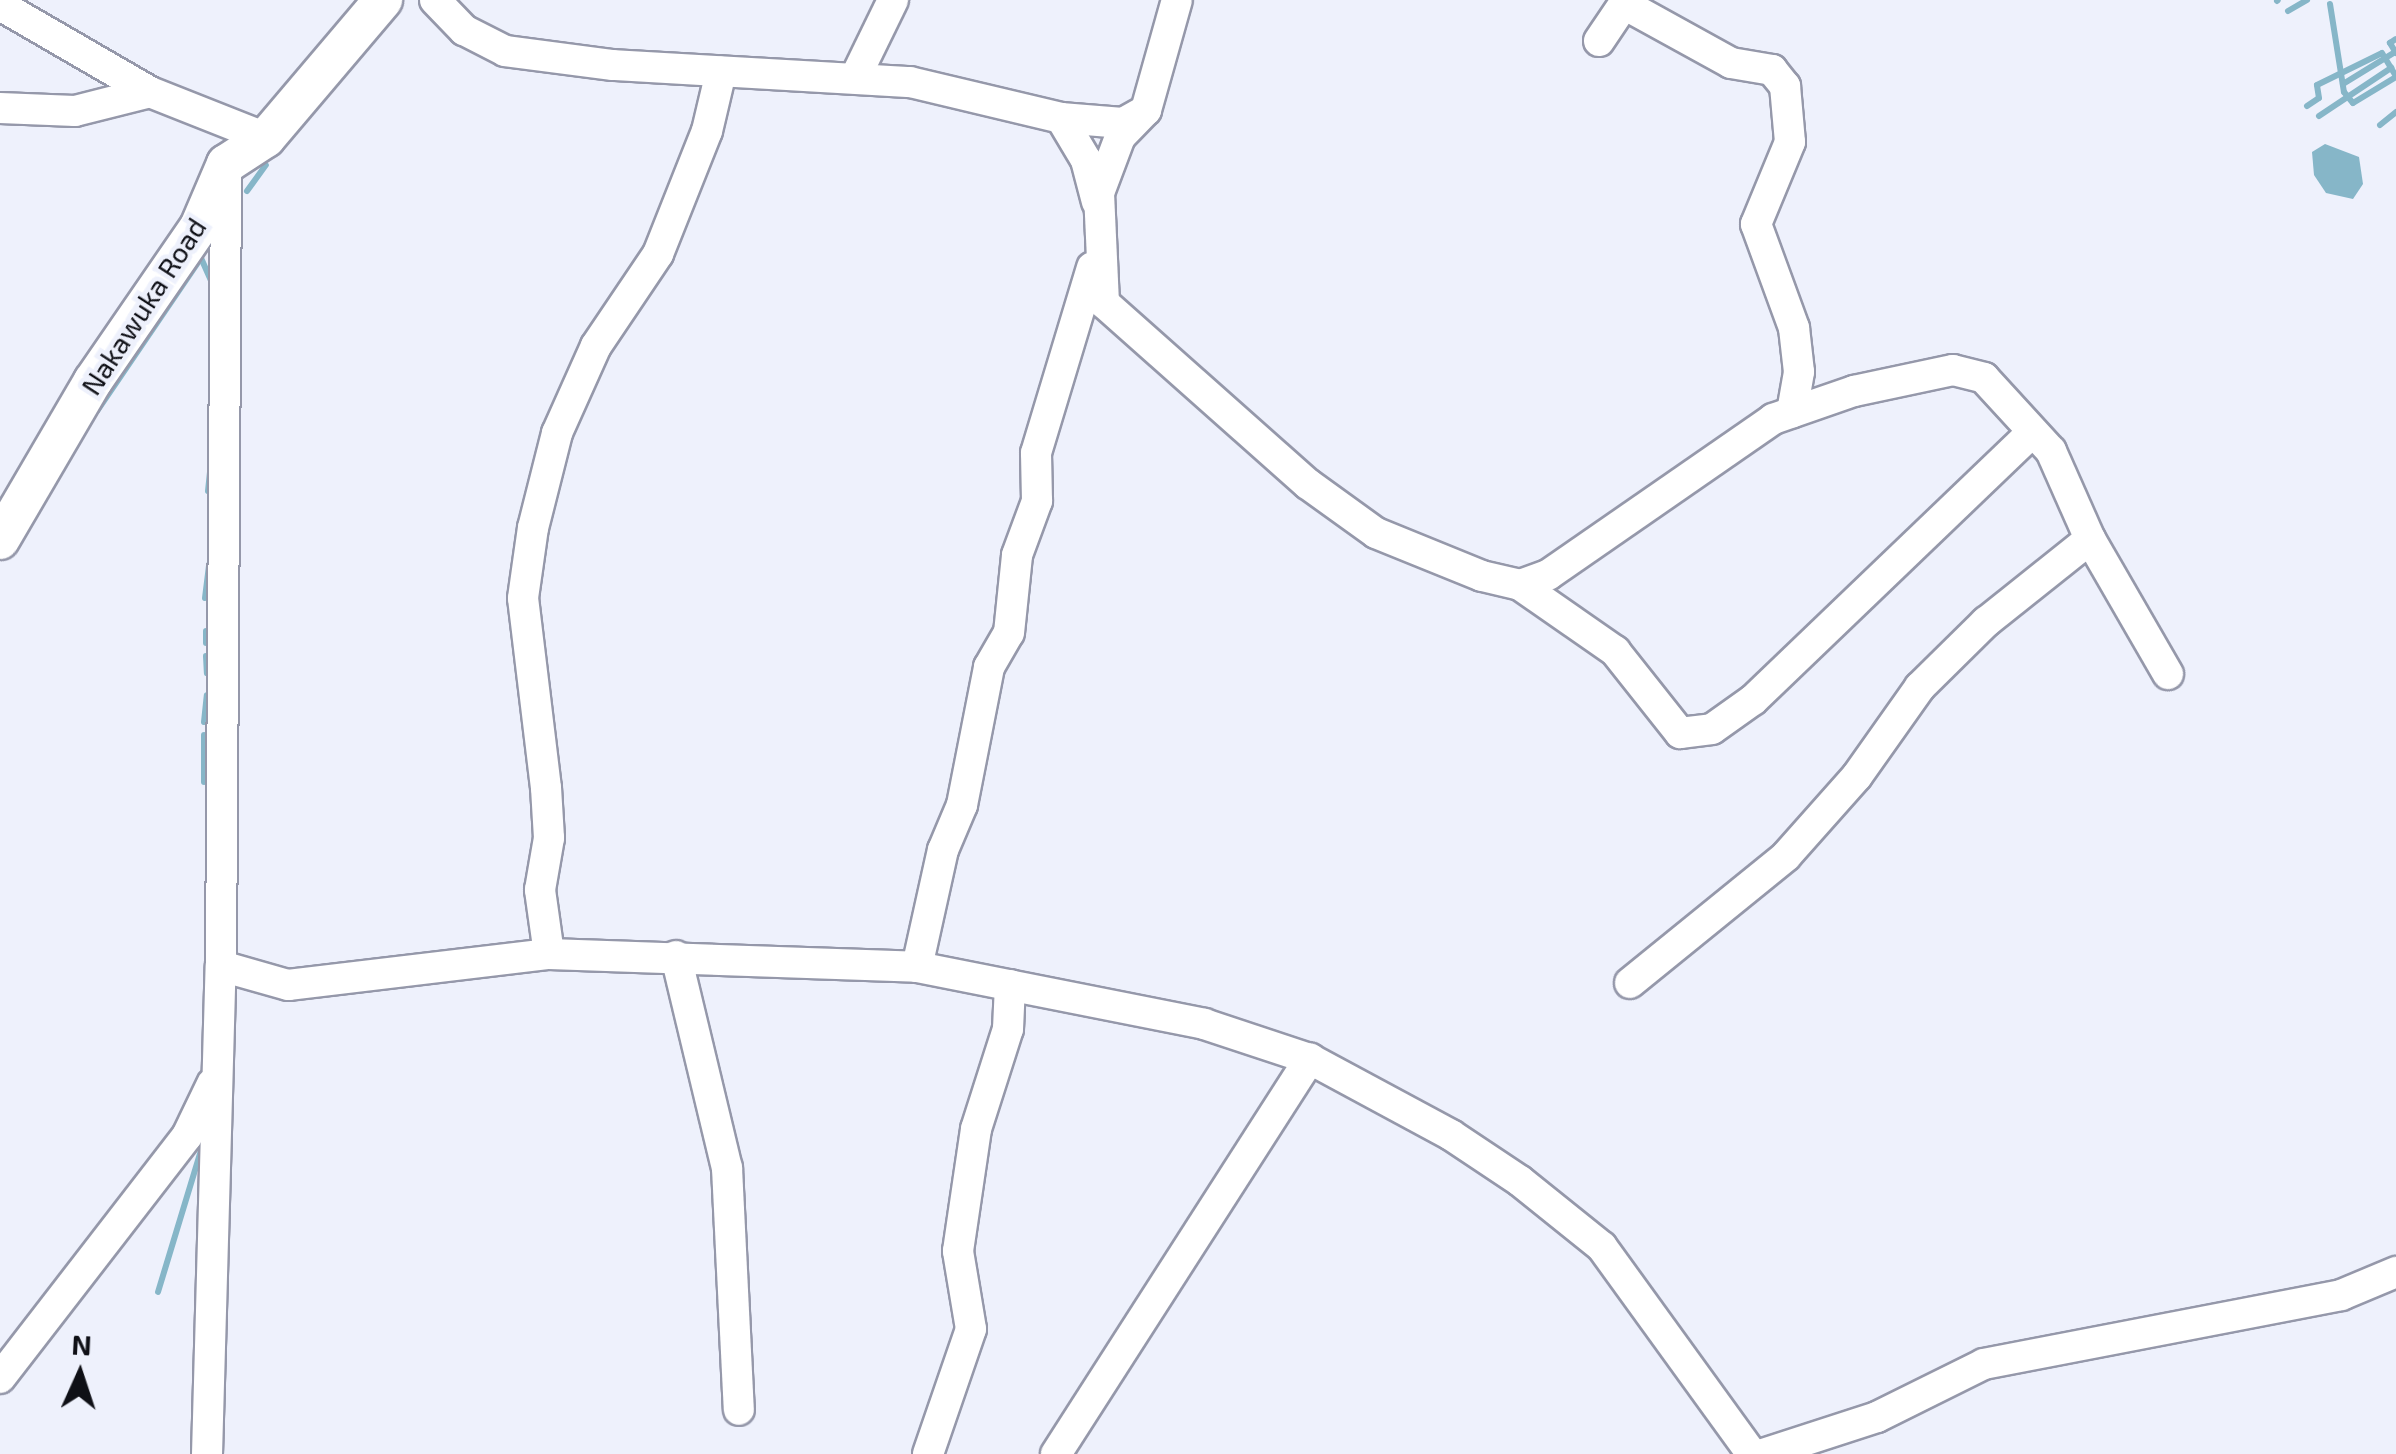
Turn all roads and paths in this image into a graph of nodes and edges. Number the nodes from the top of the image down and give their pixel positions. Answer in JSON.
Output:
{"nodes":[{"id":1,"x":383,"y":0,"type":"edge"},
{"id":2,"x":435,"y":0,"type":"edge"},
{"id":3,"x":893,"y":0,"type":"edge"},
{"id":4,"x":1177,"y":0,"type":"edge"},
{"id":5,"x":0,"y":4,"type":"edge"},
{"id":6,"x":1598,"y":41,"type":"dead end"},
{"id":7,"x":721,"y":72,"type":"junction"},
{"id":8,"x":855,"y":78,"type":"junction"},
{"id":9,"x":150,"y":92,"type":"junction"},
{"id":10,"x":0,"y":108,"type":"edge"},
{"id":11,"x":1146,"y":110,"type":"junction"},
{"id":12,"x":1061,"y":118,"type":"junction"},
{"id":13,"x":266,"y":138,"type":"junction"},
{"id":14,"x":226,"y":164,"type":"junction"},
{"id":15,"x":1099,"y":212,"type":"junction"},
{"id":16,"x":1799,"y":372,"type":"junction"},
{"id":17,"x":1839,"y":396,"type":"junction"},
{"id":18,"x":1792,"y":412,"type":"junction"},
{"id":19,"x":2032,"y":432,"type":"junction"},
{"id":20,"x":0,"y":540,"type":"edge"},
{"id":21,"x":2090,"y":540,"type":"junction"},
{"id":22,"x":1520,"y":585,"type":"junction"},
{"id":23,"x":2168,"y":674,"type":"dead end"},
{"id":24,"x":220,"y":911,"type":"junction"},
{"id":25,"x":548,"y":954,"type":"junction"},
{"id":26,"x":676,"y":956,"type":"junction"},
{"id":27,"x":221,"y":966,"type":"junction"},
{"id":28,"x":918,"y":967,"type":"junction"},
{"id":29,"x":260,"y":982,"type":"junction"},
{"id":30,"x":1630,"y":983,"type":"dead end"},
{"id":31,"x":1010,"y":985,"type":"junction"},
{"id":32,"x":1310,"y":1059,"type":"junction"},
{"id":33,"x":215,"y":1076,"type":"junction"},
{"id":34,"x":2396,"y":1272,"type":"edge"},
{"id":35,"x":0,"y":1378,"type":"edge"},
{"id":36,"x":739,"y":1410,"type":"dead end"},
{"id":37,"x":207,"y":1454,"type":"edge"},
{"id":38,"x":928,"y":1454,"type":"edge"},
{"id":39,"x":1056,"y":1454,"type":"edge"},
{"id":40,"x":1752,"y":1454,"type":"edge"},
{"id":41,"x":1762,"y":1454,"type":"edge"}],
"edges":[{"from":1,"to":13,"type":"main road"},
{"from":2,"to":7,"type":"street"},
{"from":3,"to":8,"type":"street"},
{"from":4,"to":11,"type":"street"},
{"from":5,"to":9,"type":"street"},
{"from":6,"to":16,"type":"street"},
{"from":7,"to":8,"type":"street"},
{"from":7,"to":25,"type":"street"},
{"from":8,"to":12,"type":"street"},
{"from":9,"to":10,"type":"street"},
{"from":9,"to":13,"type":"street"},
{"from":11,"to":12,"type":"street"},
{"from":11,"to":15,"type":"street"},
{"from":12,"to":15,"type":"street"},
{"from":13,"to":14,"type":"main road"},
{"from":14,"to":20,"type":"main road","name":"Nakawuka Road"},
{"from":14,"to":24,"type":"street"},
{"from":15,"to":22,"type":"street"},
{"from":15,"to":28,"type":"street"},
{"from":16,"to":17,"type":"street"},
{"from":16,"to":18,"type":"street"},
{"from":17,"to":18,"type":"street"},
{"from":17,"to":19,"type":"street"},
{"from":18,"to":22,"type":"street"},
{"from":19,"to":21,"type":"street"},
{"from":19,"to":22,"type":"street"},
{"from":21,"to":23,"type":"street"},
{"from":21,"to":30,"type":"street"},
{"from":24,"to":27,"type":"street"},
{"from":24,"to":29,"type":"street"},
{"from":25,"to":26,"type":"street"},
{"from":25,"to":29,"type":"street"},
{"from":26,"to":28,"type":"street"},
{"from":26,"to":36,"type":"street"},
{"from":27,"to":29,"type":"street"},
{"from":27,"to":33,"type":"street"},
{"from":28,"to":31,"type":"street"},
{"from":31,"to":32,"type":"street"},
{"from":31,"to":38,"type":"street"},
{"from":32,"to":39,"type":"street"},
{"from":32,"to":40,"type":"street"},
{"from":33,"to":35,"type":"street"},
{"from":33,"to":37,"type":"street"},
{"from":34,"to":41,"type":"street"}]}
